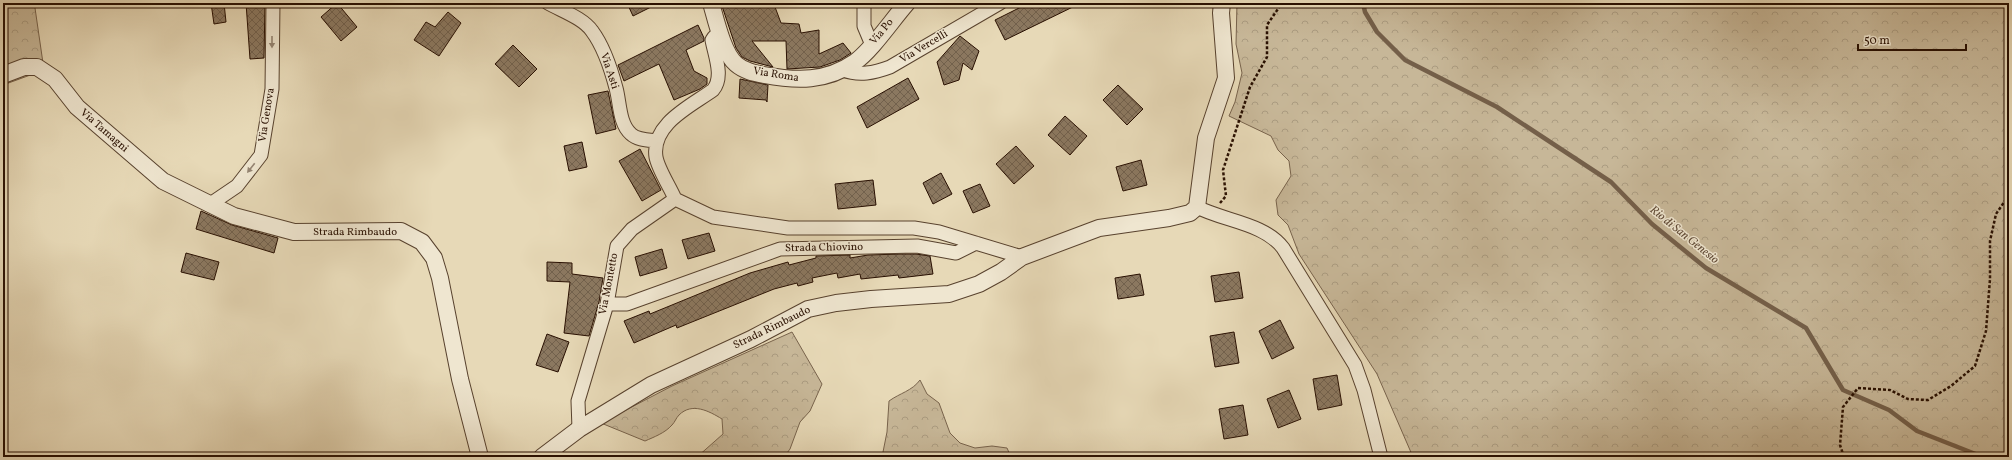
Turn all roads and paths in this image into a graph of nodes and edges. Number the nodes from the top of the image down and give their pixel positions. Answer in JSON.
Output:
{"nodes":[{"id":1,"x":273,"y":3,"type":"edge"},
{"id":2,"x":548,"y":3,"type":"edge"},
{"id":3,"x":711,"y":3,"type":"edge"},
{"id":4,"x":864,"y":3,"type":"edge"},
{"id":5,"x":907,"y":3,"type":"edge"},
{"id":6,"x":1000,"y":3,"type":"edge"},
{"id":7,"x":1222,"y":3,"type":"edge"},
{"id":8,"x":1282,"y":3,"type":"edge"},
{"id":9,"x":721,"y":35,"type":"junction"},
{"id":10,"x":872,"y":44,"type":"junction"},
{"id":11,"x":850,"y":66,"type":"junction"},
{"id":12,"x":3,"y":76,"type":"edge"},
{"id":13,"x":657,"y":141,"type":"junction"},
{"id":14,"x":2009,"y":196,"type":"edge"},
{"id":15,"x":675,"y":199,"type":"junction"},
{"id":16,"x":209,"y":205,"type":"junction"},
{"id":17,"x":1203,"y":210,"type":"junction"},
{"id":18,"x":976,"y":244,"type":"junction"},
{"id":19,"x":1022,"y":258,"type":"junction"},
{"id":20,"x":607,"y":304,"type":"junction"},
{"id":21,"x":579,"y":429,"type":"junction"},
{"id":22,"x":480,"y":457,"type":"edge"},
{"id":23,"x":542,"y":457,"type":"edge"},
{"id":24,"x":1381,"y":457,"type":"edge"},
{"id":25,"x":1844,"y":457,"type":"edge"}],
"edges":[{"from":1,"to":16,"type":"street","name":"Via Genova","one_way":true},
{"from":2,"to":13,"type":"street","name":"Via Asti"},
{"from":3,"to":9,"type":"street","name":"Via Roma"},
{"from":4,"to":10,"type":"street"},
{"from":5,"to":10,"type":"street","name":"Via Po"},
{"from":6,"to":11,"type":"street","name":"Via Vercelli"},
{"from":7,"to":17,"type":"street"},
{"from":8,"to":17,"type":"path"},
{"from":9,"to":11,"type":"street","name":"Via Roma"},
{"from":9,"to":13,"type":"street"},
{"from":10,"to":11,"type":"street","name":"Via Po"},
{"from":12,"to":16,"type":"street","name":"Via Tamagni"},
{"from":13,"to":15,"type":"street"},
{"from":14,"to":25,"type":"path"},
{"from":15,"to":18,"type":"street","name":"Strada Chiovino"},
{"from":15,"to":20,"type":"street","name":"Via Montetto"},
{"from":16,"to":22,"type":"street","name":"Strada Rimbaudo"},
{"from":17,"to":19,"type":"street","name":"Strada Rimbaudo"},
{"from":17,"to":24,"type":"street"},
{"from":18,"to":19,"type":"street","name":"Strada Chiovino"},
{"from":18,"to":20,"type":"street","name":"Strada Chiovino"},
{"from":19,"to":21,"type":"street","name":"Strada Rimbaudo"},
{"from":20,"to":21,"type":"street","name":"Via Montetto"},
{"from":21,"to":23,"type":"street","name":"Strada Rimbaudo"}]}
